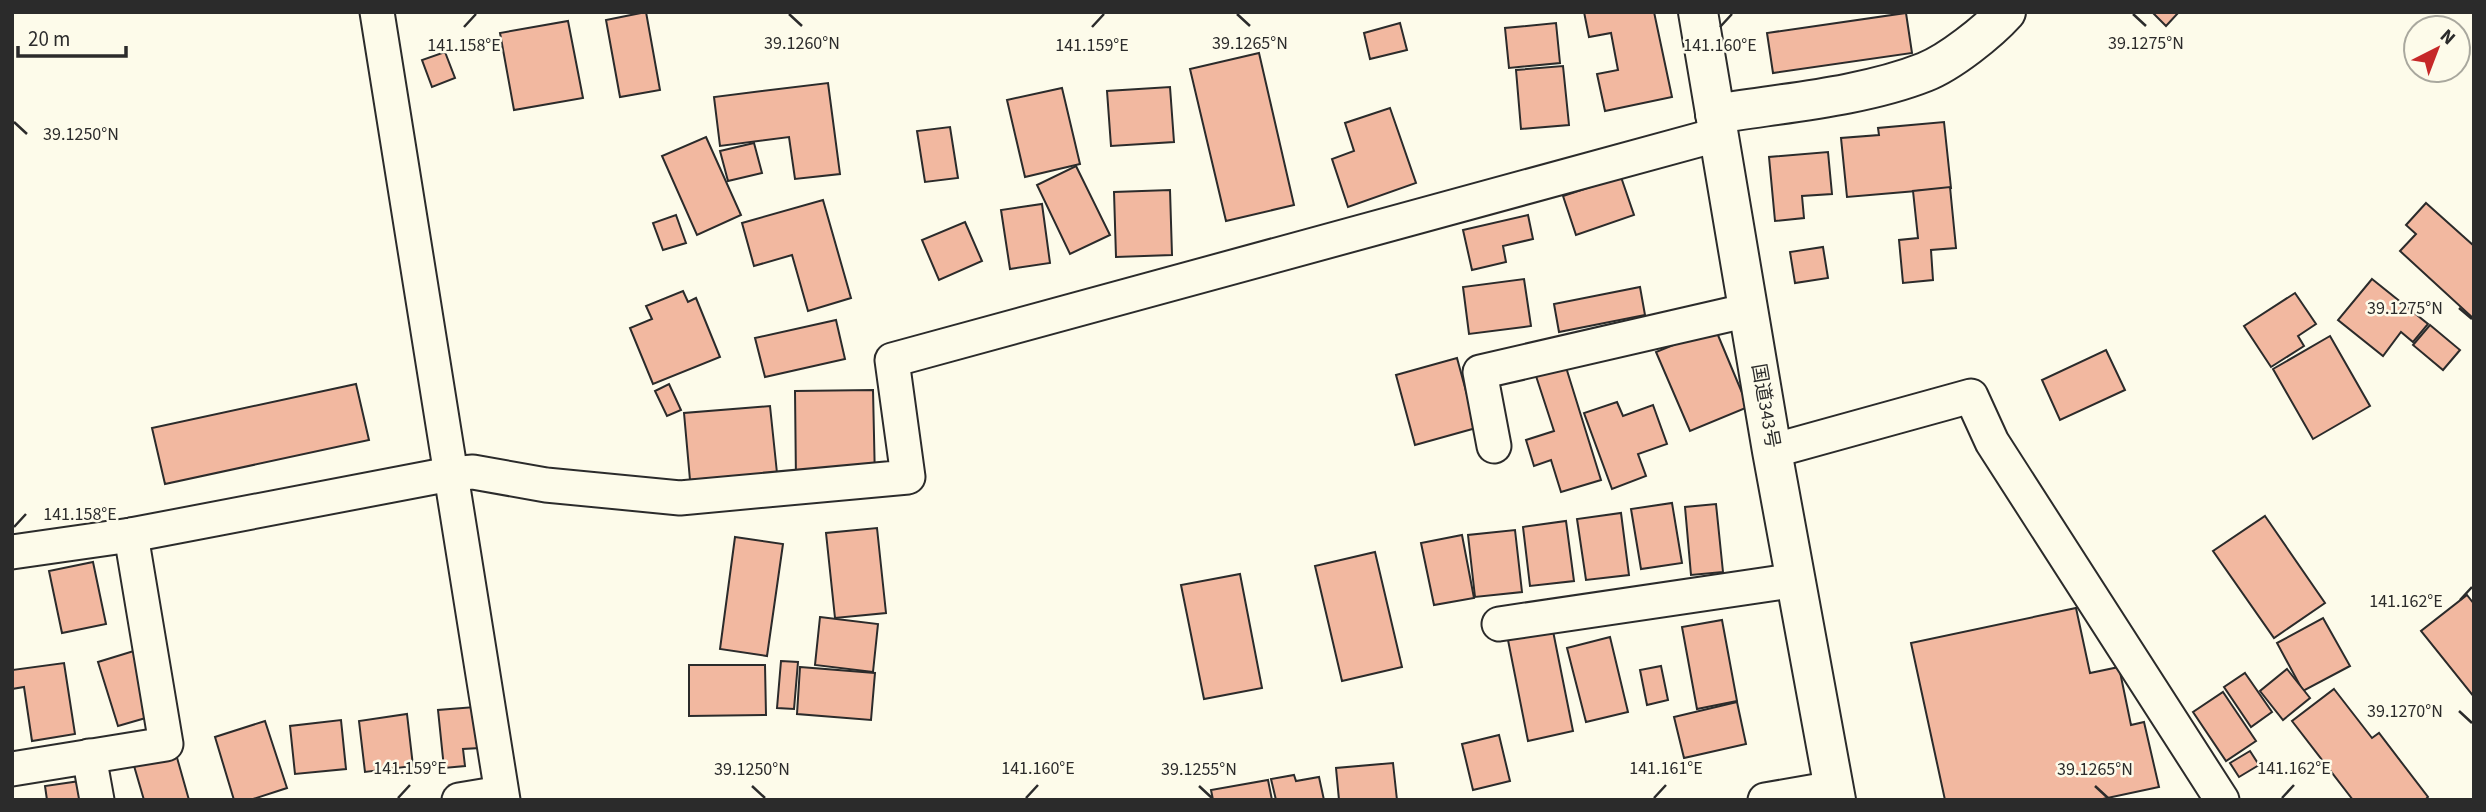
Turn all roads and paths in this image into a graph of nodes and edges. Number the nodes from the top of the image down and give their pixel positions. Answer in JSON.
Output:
{"nodes":[{"id":1,"x":377,"y":12,"type":"edge"},
{"id":2,"x":1698,"y":12,"type":"edge"},
{"id":3,"x":2006,"y":12,"type":"edge"},
{"id":4,"x":1717,"y":124,"type":"junction"},
{"id":5,"x":1749,"y":310,"type":"junction"},
{"id":6,"x":1494,"y":446,"type":"dead end"},
{"id":7,"x":1772,"y":451,"type":"junction"},
{"id":8,"x":450,"y":474,"type":"junction"},
{"id":9,"x":131,"y":535,"type":"junction"},
{"id":10,"x":12,"y":552,"type":"edge"},
{"id":11,"x":1797,"y":580,"type":"junction"},
{"id":12,"x":1499,"y":624,"type":"dead end"},
{"id":13,"x":89,"y":756,"type":"junction"},
{"id":14,"x":12,"y":769,"type":"edge"},
{"id":15,"x":1835,"y":794,"type":"edge"},
{"id":16,"x":502,"y":797,"type":"edge"},
{"id":17,"x":97,"y":800,"type":"edge"},
{"id":18,"x":459,"y":800,"type":"edge"},
{"id":19,"x":1765,"y":800,"type":"edge"},
{"id":20,"x":2222,"y":800,"type":"edge"}],
"edges":[{"from":1,"to":8,"type":"street"},
{"from":2,"to":4,"type":"main road","name":"国道343号"},
{"from":3,"to":4,"type":"main road"},
{"from":4,"to":5,"type":"main road","name":"国道343号"},
{"from":4,"to":8,"type":"street"},
{"from":5,"to":6,"type":"street"},
{"from":5,"to":7,"type":"main road","name":"国道343号"},
{"from":7,"to":11,"type":"main road","name":"国道343号"},
{"from":7,"to":20,"type":"street"},
{"from":8,"to":9,"type":"street"},
{"from":8,"to":16,"type":"street"},
{"from":9,"to":10,"type":"street"},
{"from":9,"to":13,"type":"street"},
{"from":11,"to":12,"type":"street"},
{"from":11,"to":15,"type":"main road","name":"国道343号"},
{"from":13,"to":14,"type":"street"},
{"from":13,"to":17,"type":"street"},
{"from":15,"to":19,"type":"street"},
{"from":16,"to":18,"type":"street"}]}
